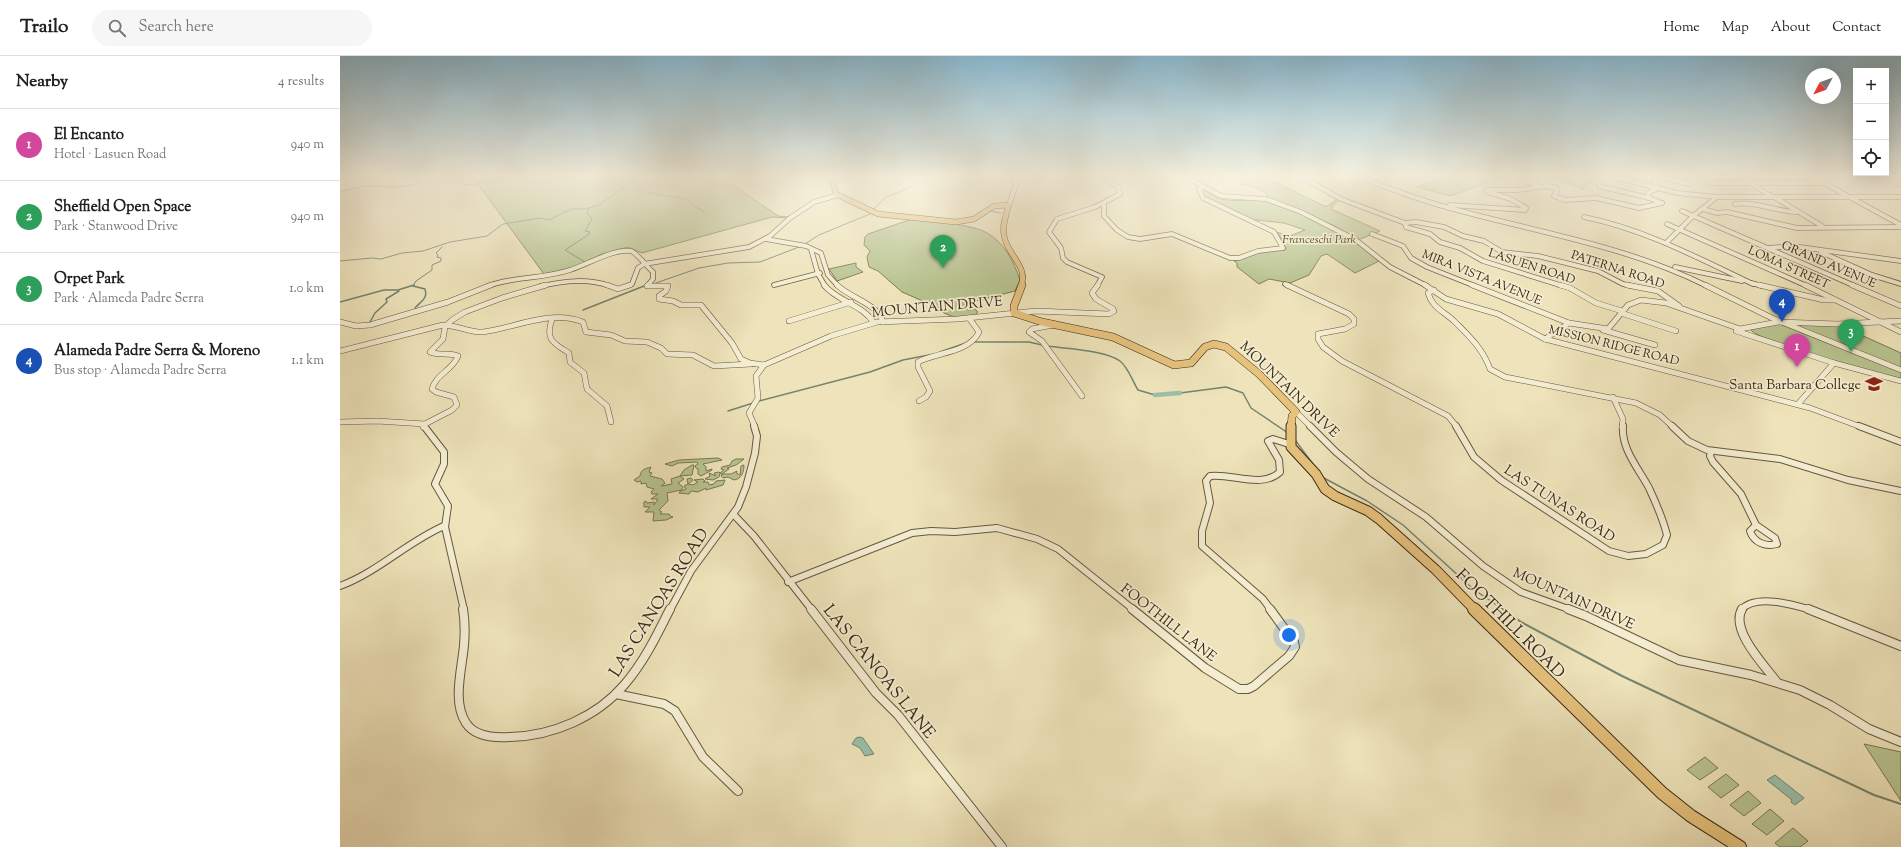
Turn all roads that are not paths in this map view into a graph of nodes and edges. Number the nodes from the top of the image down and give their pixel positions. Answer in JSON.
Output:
{"nodes":[{"id":1,"x":797,"y":213,"type":"edge"},
{"id":2,"x":876,"y":213,"type":"edge"},
{"id":3,"x":984,"y":213,"type":"edge"},
{"id":4,"x":1007,"y":213,"type":"edge"},
{"id":5,"x":1076,"y":213,"type":"edge"},
{"id":6,"x":1104,"y":213,"type":"edge"},
{"id":7,"x":1234,"y":213,"type":"edge"},
{"id":8,"x":1303,"y":213,"type":"edge"},
{"id":9,"x":1378,"y":213,"type":"edge"},
{"id":10,"x":1462,"y":213,"type":"edge"},
{"id":11,"x":1469,"y":213,"type":"edge"},
{"id":12,"x":1685,"y":213,"type":"edge"},
{"id":13,"x":1697,"y":213,"type":"edge"},
{"id":14,"x":1731,"y":213,"type":"edge"},
{"id":15,"x":1800,"y":213,"type":"edge"},
{"id":16,"x":1878,"y":213,"type":"edge"},
{"id":17,"x":1693,"y":216,"type":"junction"},
{"id":18,"x":1584,"y":217,"type":"dead end"},
{"id":19,"x":1405,"y":223,"type":"junction"},
{"id":20,"x":1667,"y":224,"type":"dead end"},
{"id":21,"x":1901,"y":226,"type":"edge"},
{"id":22,"x":1823,"y":227,"type":"junction"},
{"id":23,"x":1531,"y":229,"type":"junction"},
{"id":24,"x":1680,"y":229,"type":"junction"},
{"id":25,"x":1372,"y":234,"type":"dead end"},
{"id":26,"x":766,"y":239,"type":"junction"},
{"id":27,"x":1666,"y":243,"type":"junction"},
{"id":28,"x":1766,"y":248,"type":"junction"},
{"id":29,"x":811,"y":249,"type":"junction"},
{"id":30,"x":1814,"y":249,"type":"junction"},
{"id":31,"x":1901,"y":261,"type":"edge"},
{"id":32,"x":644,"y":264,"type":"junction"},
{"id":33,"x":1664,"y":266,"type":"junction"},
{"id":34,"x":826,"y":271,"type":"junction"},
{"id":35,"x":818,"y":273,"type":"junction"},
{"id":36,"x":1285,"y":284,"type":"dead end"},
{"id":37,"x":1753,"y":284,"type":"junction"},
{"id":38,"x":1901,"y":284,"type":"edge"},
{"id":39,"x":774,"y":285,"type":"dead end"},
{"id":40,"x":1434,"y":290,"type":"junction"},
{"id":41,"x":1836,"y":299,"type":"junction"},
{"id":42,"x":858,"y":300,"type":"junction"},
{"id":43,"x":850,"y":303,"type":"junction"},
{"id":44,"x":1901,"y":306,"type":"edge"},
{"id":45,"x":1684,"y":309,"type":"junction"},
{"id":46,"x":1621,"y":312,"type":"junction"},
{"id":47,"x":1014,"y":313,"type":"junction"},
{"id":48,"x":969,"y":318,"type":"junction"},
{"id":49,"x":552,"y":319,"type":"junction"},
{"id":50,"x":789,"y":321,"type":"dead end"},
{"id":51,"x":1901,"y":321,"type":"edge"},
{"id":52,"x":340,"y":322,"type":"edge"},
{"id":53,"x":884,"y":322,"type":"junction"},
{"id":54,"x":1782,"y":322,"type":"junction"},
{"id":55,"x":874,"y":323,"type":"junction"},
{"id":56,"x":1569,"y":323,"type":"junction"},
{"id":57,"x":1883,"y":323,"type":"junction"},
{"id":58,"x":446,"y":325,"type":"junction"},
{"id":59,"x":1056,"y":325,"type":"junction"},
{"id":60,"x":1724,"y":325,"type":"junction"},
{"id":61,"x":1748,"y":328,"type":"junction"},
{"id":62,"x":1602,"y":329,"type":"junction"},
{"id":63,"x":1676,"y":331,"type":"dead end"},
{"id":64,"x":1901,"y":332,"type":"edge"},
{"id":65,"x":1545,"y":339,"type":"junction"},
{"id":66,"x":1655,"y":345,"type":"dead end"},
{"id":67,"x":1785,"y":346,"type":"junction"},
{"id":68,"x":340,"y":351,"type":"edge"},
{"id":69,"x":1834,"y":363,"type":"junction"},
{"id":70,"x":754,"y":364,"type":"junction"},
{"id":71,"x":764,"y":365,"type":"junction"},
{"id":72,"x":1901,"y":370,"type":"edge"},
{"id":73,"x":1901,"y":381,"type":"edge"},
{"id":74,"x":1082,"y":396,"type":"dead end"},
{"id":75,"x":1613,"y":397,"type":"junction"},
{"id":76,"x":919,"y":401,"type":"dead end"},
{"id":77,"x":1798,"y":404,"type":"junction"},
{"id":78,"x":1296,"y":412,"type":"junction"},
{"id":79,"x":340,"y":422,"type":"edge"},
{"id":80,"x":611,"y":422,"type":"dead end"},
{"id":81,"x":425,"y":424,"type":"junction"},
{"id":82,"x":1901,"y":442,"type":"edge"},
{"id":83,"x":1289,"y":444,"type":"junction"},
{"id":84,"x":1710,"y":451,"type":"junction"},
{"id":85,"x":1901,"y":491,"type":"edge"},
{"id":86,"x":734,"y":515,"type":"junction"},
{"id":87,"x":1756,"y":525,"type":"dead end"},
{"id":88,"x":444,"y":526,"type":"junction"},
{"id":89,"x":788,"y":582,"type":"junction"},
{"id":90,"x":340,"y":586,"type":"edge"},
{"id":91,"x":1901,"y":646,"type":"edge"},
{"id":92,"x":1776,"y":681,"type":"junction"},
{"id":93,"x":616,"y":694,"type":"junction"},
{"id":94,"x":1901,"y":742,"type":"edge"},
{"id":95,"x":738,"y":791,"type":"dead end"},
{"id":96,"x":1002,"y":847,"type":"edge"},
{"id":97,"x":1740,"y":847,"type":"edge"}],
"edges":[{"from":1,"to":26,"type":"street"},
{"from":2,"to":3,"type":"main road"},
{"from":4,"to":47,"type":"main road"},
{"from":5,"to":47,"type":"street"},
{"from":6,"to":7,"type":"street"},
{"from":8,"to":40,"type":"street","name":"MISSION RIDGE ROAD"},
{"from":9,"to":19,"type":"street"},
{"from":10,"to":23,"type":"street"},
{"from":11,"to":23,"type":"street"},
{"from":12,"to":17,"type":"street","name":"GRAND AVENUE"},
{"from":13,"to":17,"type":"street"},
{"from":14,"to":22,"type":"street"},
{"from":15,"to":22,"type":"street"},
{"from":16,"to":21,"type":"street"},
{"from":17,"to":24,"type":"street"},
{"from":17,"to":28,"type":"street","name":"GRAND AVENUE"},
{"from":18,"to":27,"type":"street"},
{"from":19,"to":45,"type":"street","name":"PATERNA ROAD"},
{"from":19,"to":46,"type":"street","name":"LASUEN ROAD"},
{"from":20,"to":24,"type":"street","name":"LOMA STREET"},
{"from":21,"to":22,"type":"street"},
{"from":23,"to":33,"type":"street"},
{"from":24,"to":27,"type":"street"},
{"from":24,"to":41,"type":"street","name":"LOMA STREET"},
{"from":25,"to":56,"type":"street","name":"MIRA VISTA AVENUE"},
{"from":26,"to":29,"type":"street"},
{"from":26,"to":32,"type":"street"},
{"from":27,"to":37,"type":"street"},
{"from":28,"to":30,"type":"street"},
{"from":28,"to":44,"type":"street","name":"GRAND AVENUE"},
{"from":29,"to":34,"type":"street"},
{"from":29,"to":35,"type":"street"},
{"from":30,"to":31,"type":"street"},
{"from":30,"to":38,"type":"street"},
{"from":32,"to":52,"type":"street"},
{"from":32,"to":58,"type":"street"},
{"from":32,"to":70,"type":"street","name":"MOUNTAIN DRIVE"},
{"from":33,"to":37,"type":"street"},
{"from":33,"to":54,"type":"street"},
{"from":34,"to":35,"type":"street"},
{"from":34,"to":42,"type":"street"},
{"from":35,"to":39,"type":"street"},
{"from":35,"to":43,"type":"street"},
{"from":36,"to":75,"type":"street","name":"LAS TUNAS ROAD"},
{"from":37,"to":41,"type":"street"},
{"from":40,"to":65,"type":"street","name":"MISSION RIDGE ROAD"},
{"from":40,"to":75,"type":"street"},
{"from":41,"to":57,"type":"street","name":"LOMA STREET"},
{"from":42,"to":43,"type":"street"},
{"from":42,"to":53,"type":"street"},
{"from":43,"to":50,"type":"street"},
{"from":43,"to":55,"type":"street"},
{"from":45,"to":46,"type":"street"},
{"from":45,"to":60,"type":"street"},
{"from":46,"to":62,"type":"street"},
{"from":46,"to":63,"type":"street"},
{"from":47,"to":48,"type":"street","name":"MOUNTAIN DRIVE"},
{"from":47,"to":59,"type":"main road","name":"MOUNTAIN DRIVE"},
{"from":48,"to":53,"type":"street","name":"MOUNTAIN DRIVE"},
{"from":48,"to":76,"type":"street"},
{"from":49,"to":58,"type":"street"},
{"from":49,"to":70,"type":"street"},
{"from":49,"to":80,"type":"street"},
{"from":51,"to":57,"type":"street"},
{"from":53,"to":55,"type":"street","name":"MOUNTAIN DRIVE"},
{"from":54,"to":57,"type":"street"},
{"from":54,"to":61,"type":"street"},
{"from":54,"to":72,"type":"street"},
{"from":55,"to":71,"type":"street","name":"MOUNTAIN DRIVE"},
{"from":56,"to":62,"type":"street","name":"MIRA VISTA AVENUE"},
{"from":56,"to":65,"type":"street"},
{"from":57,"to":64,"type":"street","name":"LOMA STREET"},
{"from":58,"to":68,"type":"street"},
{"from":58,"to":81,"type":"street"},
{"from":59,"to":74,"type":"street"},
{"from":59,"to":78,"type":"main road","name":"MOUNTAIN DRIVE"},
{"from":60,"to":61,"type":"street"},
{"from":60,"to":67,"type":"street"},
{"from":61,"to":67,"type":"street"},
{"from":62,"to":66,"type":"street"},
{"from":65,"to":77,"type":"street","name":"MISSION RIDGE ROAD"},
{"from":67,"to":69,"type":"street"},
{"from":69,"to":73,"type":"street"},
{"from":69,"to":77,"type":"street"},
{"from":70,"to":71,"type":"street","name":"MOUNTAIN DRIVE"},
{"from":71,"to":86,"type":"street","name":"LAS CANOAS ROAD"},
{"from":75,"to":84,"type":"street"},
{"from":77,"to":82,"type":"street","name":"MISSION RIDGE ROAD"},
{"from":78,"to":83,"type":"main road"},
{"from":78,"to":92,"type":"street","name":"MOUNTAIN DRIVE"},
{"from":79,"to":81,"type":"street"},
{"from":81,"to":88,"type":"street"},
{"from":83,"to":89,"type":"street","name":"FOOTHILL LANE"},
{"from":83,"to":97,"type":"main road","name":"FOOTHILL ROAD"},
{"from":84,"to":85,"type":"street"},
{"from":84,"to":87,"type":"street"},
{"from":86,"to":89,"type":"street","name":"LAS CANOAS LANE"},
{"from":86,"to":93,"type":"street","name":"LAS CANOAS ROAD"},
{"from":88,"to":90,"type":"street"},
{"from":88,"to":93,"type":"street","name":"LAS CANOAS ROAD"},
{"from":89,"to":96,"type":"street","name":"LAS CANOAS LANE"},
{"from":91,"to":92,"type":"street"},
{"from":92,"to":94,"type":"street","name":"MOUNTAIN DRIVE"},
{"from":93,"to":95,"type":"street"}]}
